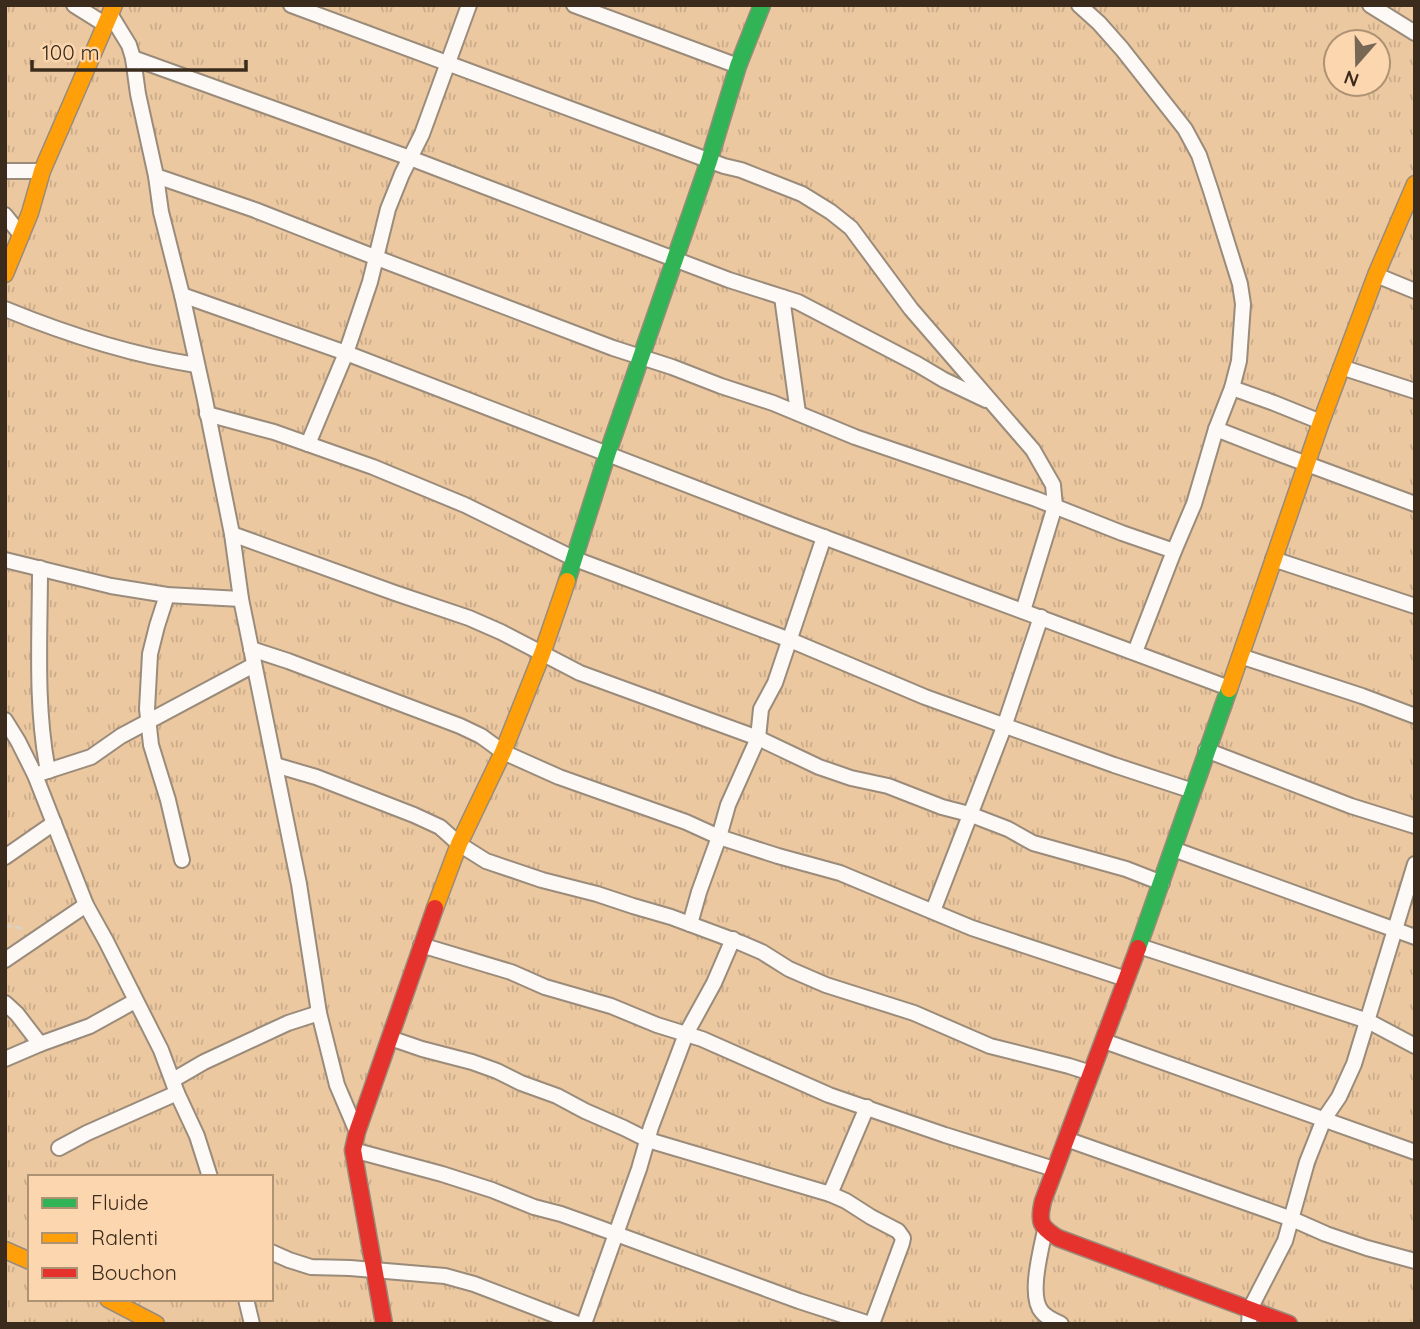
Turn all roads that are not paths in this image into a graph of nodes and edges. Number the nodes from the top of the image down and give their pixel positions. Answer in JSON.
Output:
{"nodes":[{"id":1,"x":74,"y":5,"type":"edge"},
{"id":2,"x":291,"y":5,"type":"edge"},
{"id":3,"x":469,"y":5,"type":"edge"},
{"id":4,"x":574,"y":5,"type":"edge"},
{"id":5,"x":762,"y":5,"type":"edge"},
{"id":6,"x":1079,"y":5,"type":"edge"},
{"id":7,"x":1370,"y":5,"type":"edge"},
{"id":8,"x":110,"y":15,"type":"edge"},
{"id":9,"x":1415,"y":33,"type":"edge"},
{"id":10,"x":133,"y":58,"type":"junction"},
{"id":11,"x":447,"y":64,"type":"junction"},
{"id":12,"x":738,"y":66,"type":"junction"},
{"id":13,"x":410,"y":158,"type":"junction"},
{"id":14,"x":709,"y":161,"type":"junction"},
{"id":15,"x":5,"y":171,"type":"edge"},
{"id":16,"x":42,"y":171,"type":"junction"},
{"id":17,"x":156,"y":176,"type":"junction"},
{"id":18,"x":1414,"y":188,"type":"edge"},
{"id":19,"x":5,"y":215,"type":"edge"},
{"id":20,"x":21,"y":235,"type":"junction"},
{"id":21,"x":377,"y":258,"type":"junction"},
{"id":22,"x":676,"y":259,"type":"junction"},
{"id":23,"x":5,"y":274,"type":"edge"},
{"id":24,"x":1376,"y":275,"type":"junction"},
{"id":25,"x":1415,"y":291,"type":"edge"},
{"id":26,"x":182,"y":295,"type":"junction"},
{"id":27,"x":782,"y":297,"type":"junction"},
{"id":28,"x":5,"y":309,"type":"edge"},
{"id":29,"x":346,"y":352,"type":"junction"},
{"id":30,"x":641,"y":356,"type":"junction"},
{"id":31,"x":196,"y":365,"type":"junction"},
{"id":32,"x":1341,"y":367,"type":"junction"},
{"id":33,"x":1232,"y":388,"type":"junction"},
{"id":34,"x":1415,"y":391,"type":"edge"},
{"id":35,"x":994,"y":404,"type":"junction"},
{"id":36,"x":798,"y":413,"type":"junction"},
{"id":37,"x":208,"y":414,"type":"junction"},
{"id":38,"x":1321,"y":422,"type":"junction"},
{"id":39,"x":1216,"y":429,"type":"junction"},
{"id":40,"x":308,"y":444,"type":"junction"},
{"id":41,"x":607,"y":455,"type":"junction"},
{"id":42,"x":1307,"y":463,"type":"junction"},
{"id":43,"x":1415,"y":504,"type":"edge"},
{"id":44,"x":1055,"y":506,"type":"junction"},
{"id":45,"x":232,"y":534,"type":"junction"},
{"id":46,"x":824,"y":537,"type":"junction"},
{"id":47,"x":1174,"y":551,"type":"junction"},
{"id":48,"x":575,"y":559,"type":"junction"},
{"id":49,"x":1273,"y":559,"type":"junction"},
{"id":50,"x":5,"y":560,"type":"edge"},
{"id":51,"x":40,"y":568,"type":"junction"},
{"id":52,"x":167,"y":595,"type":"junction"},
{"id":53,"x":241,"y":599,"type":"junction"},
{"id":54,"x":1415,"y":606,"type":"edge"},
{"id":55,"x":1023,"y":611,"type":"junction"},
{"id":56,"x":1041,"y":617,"type":"junction"},
{"id":57,"x":790,"y":640,"type":"junction"},
{"id":58,"x":251,"y":649,"type":"junction"},
{"id":59,"x":1135,"y":652,"type":"junction"},
{"id":60,"x":542,"y":654,"type":"junction"},
{"id":61,"x":1240,"y":656,"type":"junction"},
{"id":62,"x":254,"y":665,"type":"junction"},
{"id":63,"x":1229,"y":688,"type":"junction"},
{"id":64,"x":1415,"y":716,"type":"edge"},
{"id":65,"x":5,"y":720,"type":"edge"},
{"id":66,"x":148,"y":722,"type":"junction"},
{"id":67,"x":1004,"y":727,"type":"junction"},
{"id":68,"x":758,"y":738,"type":"junction"},
{"id":69,"x":1206,"y":750,"type":"junction"},
{"id":70,"x":503,"y":752,"type":"junction"},
{"id":71,"x":275,"y":765,"type":"junction"},
{"id":72,"x":42,"y":773,"type":"junction"},
{"id":73,"x":1193,"y":791,"type":"junction"},
{"id":74,"x":969,"y":814,"type":"junction"},
{"id":75,"x":54,"y":823,"type":"junction"},
{"id":76,"x":1415,"y":826,"type":"edge"},
{"id":77,"x":719,"y":836,"type":"junction"},
{"id":78,"x":459,"y":844,"type":"junction"},
{"id":79,"x":1173,"y":849,"type":"junction"},
{"id":80,"x":5,"y":857,"type":"edge"},
{"id":81,"x":182,"y":860,"type":"dead end"},
{"id":82,"x":1415,"y":864,"type":"edge"},
{"id":83,"x":1162,"y":883,"type":"junction"},
{"id":84,"x":86,"y":905,"type":"junction"},
{"id":85,"x":933,"y":911,"type":"junction"},
{"id":86,"x":690,"y":924,"type":"junction"},
{"id":87,"x":1395,"y":930,"type":"junction"},
{"id":88,"x":1415,"y":937,"type":"edge"},
{"id":89,"x":733,"y":939,"type":"junction"},
{"id":90,"x":421,"y":945,"type":"junction"},
{"id":91,"x":1139,"y":946,"type":"junction"},
{"id":92,"x":5,"y":960,"type":"edge"},
{"id":93,"x":1126,"y":979,"type":"junction"},
{"id":94,"x":135,"y":1001,"type":"junction"},
{"id":95,"x":5,"y":1003,"type":"edge"},
{"id":96,"x":319,"y":1013,"type":"junction"},
{"id":97,"x":1368,"y":1021,"type":"junction"},
{"id":98,"x":686,"y":1034,"type":"junction"},
{"id":99,"x":390,"y":1038,"type":"junction"},
{"id":100,"x":1104,"y":1041,"type":"junction"},
{"id":101,"x":40,"y":1044,"type":"junction"},
{"id":102,"x":1415,"y":1046,"type":"edge"},
{"id":103,"x":5,"y":1059,"type":"edge"},
{"id":104,"x":1091,"y":1073,"type":"junction"},
{"id":105,"x":175,"y":1086,"type":"junction"},
{"id":106,"x":867,"y":1107,"type":"junction"},
{"id":107,"x":1324,"y":1119,"type":"junction"},
{"id":108,"x":357,"y":1132,"type":"junction"},
{"id":109,"x":1066,"y":1139,"type":"junction"},
{"id":110,"x":648,"y":1140,"type":"junction"},
{"id":111,"x":60,"y":1148,"type":"dead end"},
{"id":112,"x":353,"y":1150,"type":"junction"},
{"id":113,"x":1415,"y":1152,"type":"edge"},
{"id":114,"x":1054,"y":1169,"type":"junction"},
{"id":115,"x":209,"y":1175,"type":"edge"},
{"id":116,"x":830,"y":1194,"type":"junction"},
{"id":117,"x":1292,"y":1219,"type":"junction"},
{"id":118,"x":1045,"y":1230,"type":"junction"},
{"id":119,"x":615,"y":1233,"type":"junction"},
{"id":120,"x":5,"y":1250,"type":"edge"},
{"id":121,"x":273,"y":1253,"type":"edge"},
{"id":122,"x":28,"y":1260,"type":"edge"},
{"id":123,"x":1415,"y":1261,"type":"edge"},
{"id":124,"x":375,"y":1271,"type":"junction"},
{"id":125,"x":112,"y":1301,"type":"edge"},
{"id":126,"x":246,"y":1301,"type":"edge"},
{"id":127,"x":1249,"y":1316,"type":"edge"},
{"id":128,"x":150,"y":1322,"type":"edge"},
{"id":129,"x":252,"y":1324,"type":"edge"},
{"id":130,"x":384,"y":1324,"type":"edge"},
{"id":131,"x":578,"y":1324,"type":"edge"},
{"id":132,"x":584,"y":1324,"type":"edge"},
{"id":133,"x":871,"y":1324,"type":"edge"},
{"id":134,"x":1061,"y":1324,"type":"edge"},
{"id":135,"x":1290,"y":1324,"type":"edge"}],
"edges":[{"from":1,"to":8,"type":"street"},
{"from":2,"to":11,"type":"street"},
{"from":3,"to":11,"type":"street"},
{"from":4,"to":12,"type":"street"},
{"from":5,"to":12,"type":"street"},
{"from":6,"to":33,"type":"street"},
{"from":7,"to":9,"type":"street"},
{"from":8,"to":10,"type":"street"},
{"from":8,"to":16,"type":"street"},
{"from":10,"to":13,"type":"street"},
{"from":10,"to":17,"type":"street"},
{"from":11,"to":13,"type":"street"},
{"from":11,"to":14,"type":"street"},
{"from":12,"to":14,"type":"street"},
{"from":13,"to":21,"type":"street"},
{"from":13,"to":22,"type":"street"},
{"from":14,"to":22,"type":"street"},
{"from":14,"to":35,"type":"street"},
{"from":15,"to":16,"type":"street"},
{"from":16,"to":20,"type":"street"},
{"from":17,"to":21,"type":"street"},
{"from":17,"to":26,"type":"street"},
{"from":18,"to":24,"type":"street"},
{"from":19,"to":20,"type":"street"},
{"from":20,"to":23,"type":"street"},
{"from":21,"to":29,"type":"street"},
{"from":21,"to":30,"type":"street"},
{"from":22,"to":27,"type":"street"},
{"from":22,"to":30,"type":"street"},
{"from":24,"to":25,"type":"street"},
{"from":24,"to":32,"type":"street"},
{"from":26,"to":29,"type":"street"},
{"from":26,"to":31,"type":"street"},
{"from":27,"to":35,"type":"street"},
{"from":27,"to":36,"type":"street"},
{"from":28,"to":31,"type":"street"},
{"from":29,"to":40,"type":"street"},
{"from":29,"to":41,"type":"street"},
{"from":30,"to":36,"type":"street"},
{"from":30,"to":41,"type":"street"},
{"from":31,"to":37,"type":"street"},
{"from":32,"to":34,"type":"street"},
{"from":32,"to":38,"type":"street"},
{"from":33,"to":38,"type":"street"},
{"from":33,"to":39,"type":"street"},
{"from":35,"to":44,"type":"street"},
{"from":36,"to":44,"type":"street"},
{"from":37,"to":40,"type":"street"},
{"from":37,"to":45,"type":"street"},
{"from":38,"to":42,"type":"street"},
{"from":39,"to":42,"type":"street"},
{"from":39,"to":47,"type":"street"},
{"from":40,"to":48,"type":"street"},
{"from":41,"to":46,"type":"street"},
{"from":41,"to":48,"type":"street"},
{"from":42,"to":43,"type":"street"},
{"from":42,"to":49,"type":"street"},
{"from":44,"to":47,"type":"street"},
{"from":44,"to":55,"type":"street"},
{"from":45,"to":53,"type":"street"},
{"from":45,"to":60,"type":"street"},
{"from":46,"to":55,"type":"street"},
{"from":46,"to":57,"type":"street"},
{"from":47,"to":59,"type":"street"},
{"from":48,"to":57,"type":"street"},
{"from":48,"to":60,"type":"street"},
{"from":49,"to":54,"type":"street"},
{"from":49,"to":61,"type":"street"},
{"from":50,"to":51,"type":"street"},
{"from":51,"to":52,"type":"street"},
{"from":51,"to":72,"type":"street"},
{"from":52,"to":53,"type":"street"},
{"from":52,"to":66,"type":"street"},
{"from":53,"to":58,"type":"street"},
{"from":55,"to":56,"type":"street"},
{"from":56,"to":59,"type":"street"},
{"from":56,"to":67,"type":"street"},
{"from":57,"to":67,"type":"street"},
{"from":57,"to":68,"type":"street"},
{"from":58,"to":62,"type":"street"},
{"from":58,"to":70,"type":"street"},
{"from":59,"to":63,"type":"street"},
{"from":60,"to":68,"type":"street"},
{"from":60,"to":70,"type":"street"},
{"from":61,"to":63,"type":"street"},
{"from":61,"to":64,"type":"street"},
{"from":62,"to":66,"type":"street"},
{"from":62,"to":71,"type":"street"},
{"from":63,"to":69,"type":"street"},
{"from":65,"to":72,"type":"street"},
{"from":66,"to":72,"type":"street"},
{"from":66,"to":81,"type":"street"},
{"from":67,"to":73,"type":"street"},
{"from":67,"to":74,"type":"street"},
{"from":68,"to":74,"type":"street"},
{"from":68,"to":77,"type":"street"},
{"from":69,"to":73,"type":"street"},
{"from":69,"to":76,"type":"street"},
{"from":70,"to":77,"type":"street"},
{"from":70,"to":78,"type":"street"},
{"from":71,"to":78,"type":"street"},
{"from":71,"to":96,"type":"street"},
{"from":72,"to":75,"type":"street"},
{"from":73,"to":79,"type":"street"},
{"from":74,"to":83,"type":"street"},
{"from":74,"to":85,"type":"street"},
{"from":75,"to":80,"type":"street"},
{"from":75,"to":84,"type":"street"},
{"from":77,"to":85,"type":"street"},
{"from":77,"to":86,"type":"street"},
{"from":78,"to":86,"type":"street"},
{"from":78,"to":90,"type":"street"},
{"from":79,"to":83,"type":"street"},
{"from":79,"to":87,"type":"street"},
{"from":82,"to":87,"type":"street"},
{"from":83,"to":91,"type":"street"},
{"from":84,"to":92,"type":"street"},
{"from":84,"to":94,"type":"street"},
{"from":85,"to":93,"type":"street"},
{"from":86,"to":89,"type":"street"},
{"from":87,"to":88,"type":"street"},
{"from":87,"to":97,"type":"street"},
{"from":89,"to":98,"type":"street"},
{"from":89,"to":104,"type":"street"},
{"from":90,"to":98,"type":"street"},
{"from":90,"to":99,"type":"street"},
{"from":91,"to":93,"type":"street"},
{"from":91,"to":97,"type":"street"},
{"from":93,"to":100,"type":"street"},
{"from":94,"to":101,"type":"street"},
{"from":94,"to":105,"type":"street"},
{"from":95,"to":101,"type":"street"},
{"from":96,"to":105,"type":"street"},
{"from":96,"to":108,"type":"street"},
{"from":97,"to":102,"type":"street"},
{"from":97,"to":107,"type":"street"},
{"from":98,"to":106,"type":"street"},
{"from":98,"to":110,"type":"street"},
{"from":99,"to":108,"type":"street"},
{"from":99,"to":110,"type":"street"},
{"from":100,"to":104,"type":"street"},
{"from":100,"to":107,"type":"street"},
{"from":101,"to":103,"type":"street"},
{"from":104,"to":109,"type":"street"},
{"from":105,"to":111,"type":"street"},
{"from":105,"to":115,"type":"street"},
{"from":106,"to":114,"type":"street"},
{"from":106,"to":116,"type":"street"},
{"from":107,"to":113,"type":"street"},
{"from":107,"to":117,"type":"street"},
{"from":108,"to":112,"type":"street"},
{"from":109,"to":114,"type":"street"},
{"from":109,"to":117,"type":"street"},
{"from":110,"to":116,"type":"street"},
{"from":110,"to":119,"type":"street"},
{"from":112,"to":119,"type":"street"},
{"from":112,"to":124,"type":"street"},
{"from":114,"to":118,"type":"street"},
{"from":116,"to":133,"type":"street"},
{"from":117,"to":123,"type":"street"},
{"from":117,"to":127,"type":"street"},
{"from":118,"to":127,"type":"street"},
{"from":118,"to":134,"type":"street"},
{"from":119,"to":132,"type":"street"},
{"from":119,"to":133,"type":"street"},
{"from":120,"to":122,"type":"street"},
{"from":121,"to":124,"type":"street"},
{"from":124,"to":130,"type":"street"},
{"from":124,"to":131,"type":"street"},
{"from":125,"to":128,"type":"street"},
{"from":126,"to":129,"type":"street"},
{"from":127,"to":135,"type":"street"}]}
